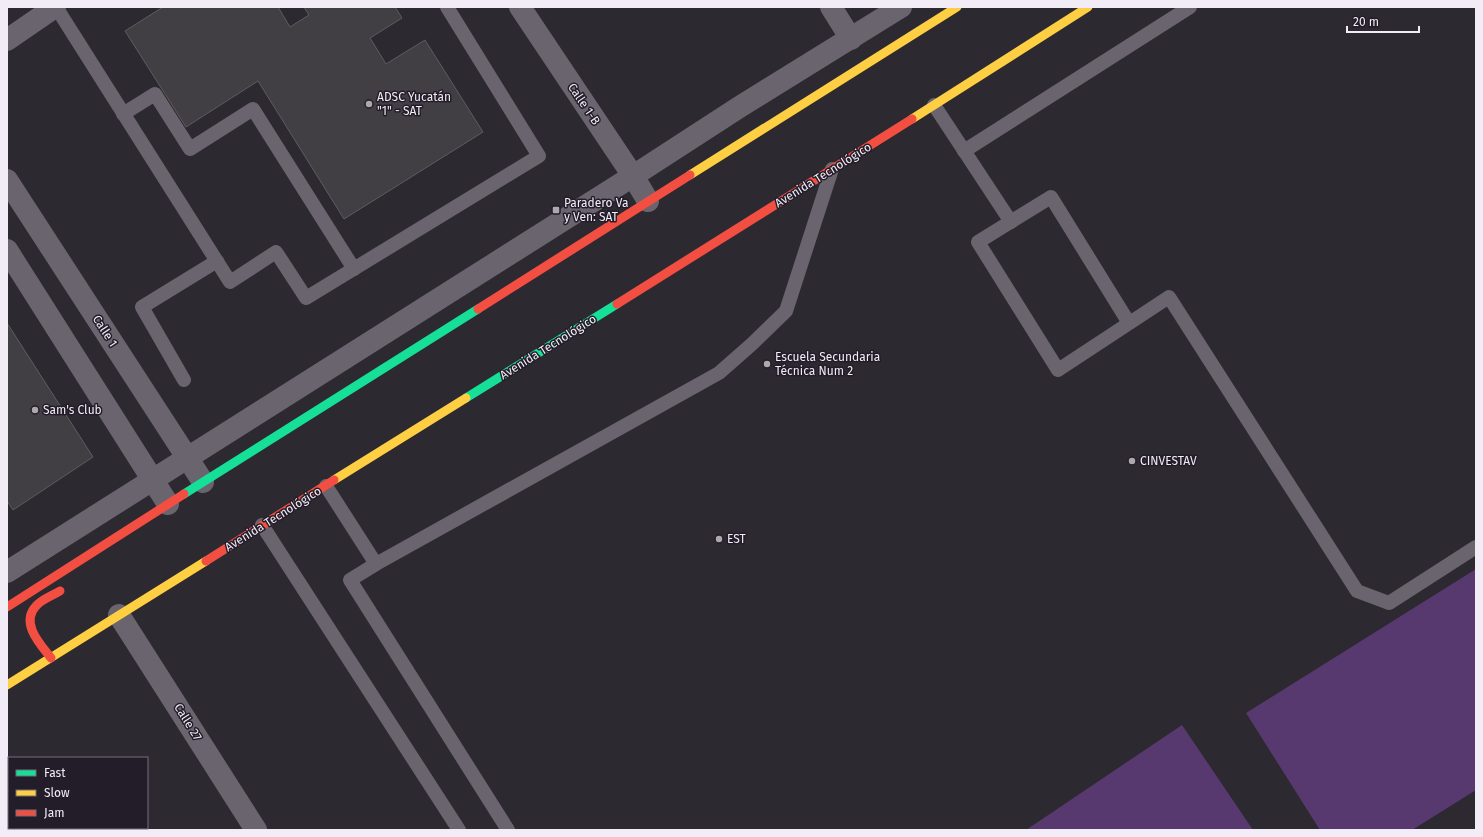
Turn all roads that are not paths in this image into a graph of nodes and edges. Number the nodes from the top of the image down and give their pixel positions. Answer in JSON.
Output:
{"nodes":[{"id":1,"x":55,"y":7,"type":"edge"},
{"id":2,"x":447,"y":7,"type":"edge"},
{"id":3,"x":520,"y":7,"type":"edge"},
{"id":4,"x":831,"y":7,"type":"edge"},
{"id":5,"x":901,"y":7,"type":"edge"},
{"id":6,"x":957,"y":7,"type":"edge"},
{"id":7,"x":1088,"y":7,"type":"edge"},
{"id":8,"x":1190,"y":7,"type":"edge"},
{"id":9,"x":851,"y":39,"type":"junction"},
{"id":10,"x":7,"y":40,"type":"edge"},
{"id":11,"x":934,"y":106,"type":"junction"},
{"id":12,"x":123,"y":114,"type":"junction"},
{"id":13,"x":964,"y":151,"type":"junction"},
{"id":14,"x":832,"y":169,"type":"junction"},
{"id":15,"x":633,"y":176,"type":"junction"},
{"id":16,"x":7,"y":180,"type":"edge"},
{"id":17,"x":648,"y":201,"type":"junction"},
{"id":18,"x":1011,"y":222,"type":"junction"},
{"id":19,"x":7,"y":250,"type":"edge"},
{"id":20,"x":217,"y":261,"type":"junction"},
{"id":21,"x":354,"y":269,"type":"junction"},
{"id":22,"x":1129,"y":323,"type":"junction"},
{"id":23,"x":184,"y":380,"type":"dead end"},
{"id":24,"x":187,"y":458,"type":"junction"},
{"id":25,"x":152,"y":480,"type":"junction"},
{"id":26,"x":203,"y":482,"type":"junction"},
{"id":27,"x":326,"y":486,"type":"junction"},
{"id":28,"x":168,"y":504,"type":"junction"},
{"id":29,"x":262,"y":525,"type":"junction"},
{"id":30,"x":102,"y":546,"type":"junction"},
{"id":31,"x":1476,"y":547,"type":"edge"},
{"id":32,"x":90,"y":564,"type":"dead end"},
{"id":33,"x":376,"y":564,"type":"junction"},
{"id":34,"x":7,"y":572,"type":"edge"},
{"id":35,"x":69,"y":585,"type":"dead end"},
{"id":36,"x":7,"y":607,"type":"edge"},
{"id":37,"x":119,"y":615,"type":"junction"},
{"id":38,"x":51,"y":658,"type":"junction"},
{"id":39,"x":8,"y":682,"type":"edge"},
{"id":40,"x":256,"y":830,"type":"edge"},
{"id":41,"x":459,"y":830,"type":"edge"},
{"id":42,"x":508,"y":830,"type":"edge"}],
"edges":[{"from":1,"to":10,"type":"street"},
{"from":1,"to":12,"type":"lane"},
{"from":2,"to":21,"type":"lane"},
{"from":3,"to":15,"type":"street","name":"Calle 1-B"},
{"from":4,"to":9,"type":"street"},
{"from":5,"to":9,"type":"street"},
{"from":6,"to":17,"type":"main road"},
{"from":7,"to":11,"type":"main road","name":"Avenida Tecnológico"},
{"from":8,"to":13,"type":"lane"},
{"from":9,"to":15,"type":"street"},
{"from":11,"to":13,"type":"lane"},
{"from":11,"to":14,"type":"main road","name":"Avenida Tecnológico"},
{"from":12,"to":20,"type":"lane"},
{"from":12,"to":21,"type":"lane"},
{"from":13,"to":18,"type":"lane"},
{"from":14,"to":27,"type":"main road","name":"Avenida Tecnológico"},
{"from":14,"to":33,"type":"lane"},
{"from":15,"to":17,"type":"street","name":"Calle 1-B"},
{"from":15,"to":24,"type":"street"},
{"from":16,"to":24,"type":"street","name":"Calle 1"},
{"from":17,"to":26,"type":"main road"},
{"from":18,"to":22,"type":"lane"},
{"from":18,"to":22,"type":"lane"},
{"from":19,"to":25,"type":"street"},
{"from":20,"to":21,"type":"lane"},
{"from":20,"to":23,"type":"lane"},
{"from":22,"to":31,"type":"lane"},
{"from":24,"to":25,"type":"street"},
{"from":24,"to":26,"type":"street","name":"Calle 1"},
{"from":25,"to":28,"type":"street"},
{"from":25,"to":34,"type":"street"},
{"from":26,"to":28,"type":"main road"},
{"from":27,"to":29,"type":"main road","name":"Avenida Tecnológico"},
{"from":27,"to":33,"type":"lane"},
{"from":28,"to":30,"type":"main road"},
{"from":29,"to":37,"type":"main road","name":"Avenida Tecnológico"},
{"from":29,"to":41,"type":"lane"},
{"from":30,"to":32,"type":"main road"},
{"from":30,"to":36,"type":"main road"},
{"from":33,"to":42,"type":"lane"},
{"from":35,"to":38,"type":"main road"},
{"from":37,"to":38,"type":"main road","name":"Avenida Tecnológico"},
{"from":37,"to":40,"type":"street","name":"Calle 27"},
{"from":38,"to":39,"type":"main road","name":"Avenida Tecnológico"}]}
